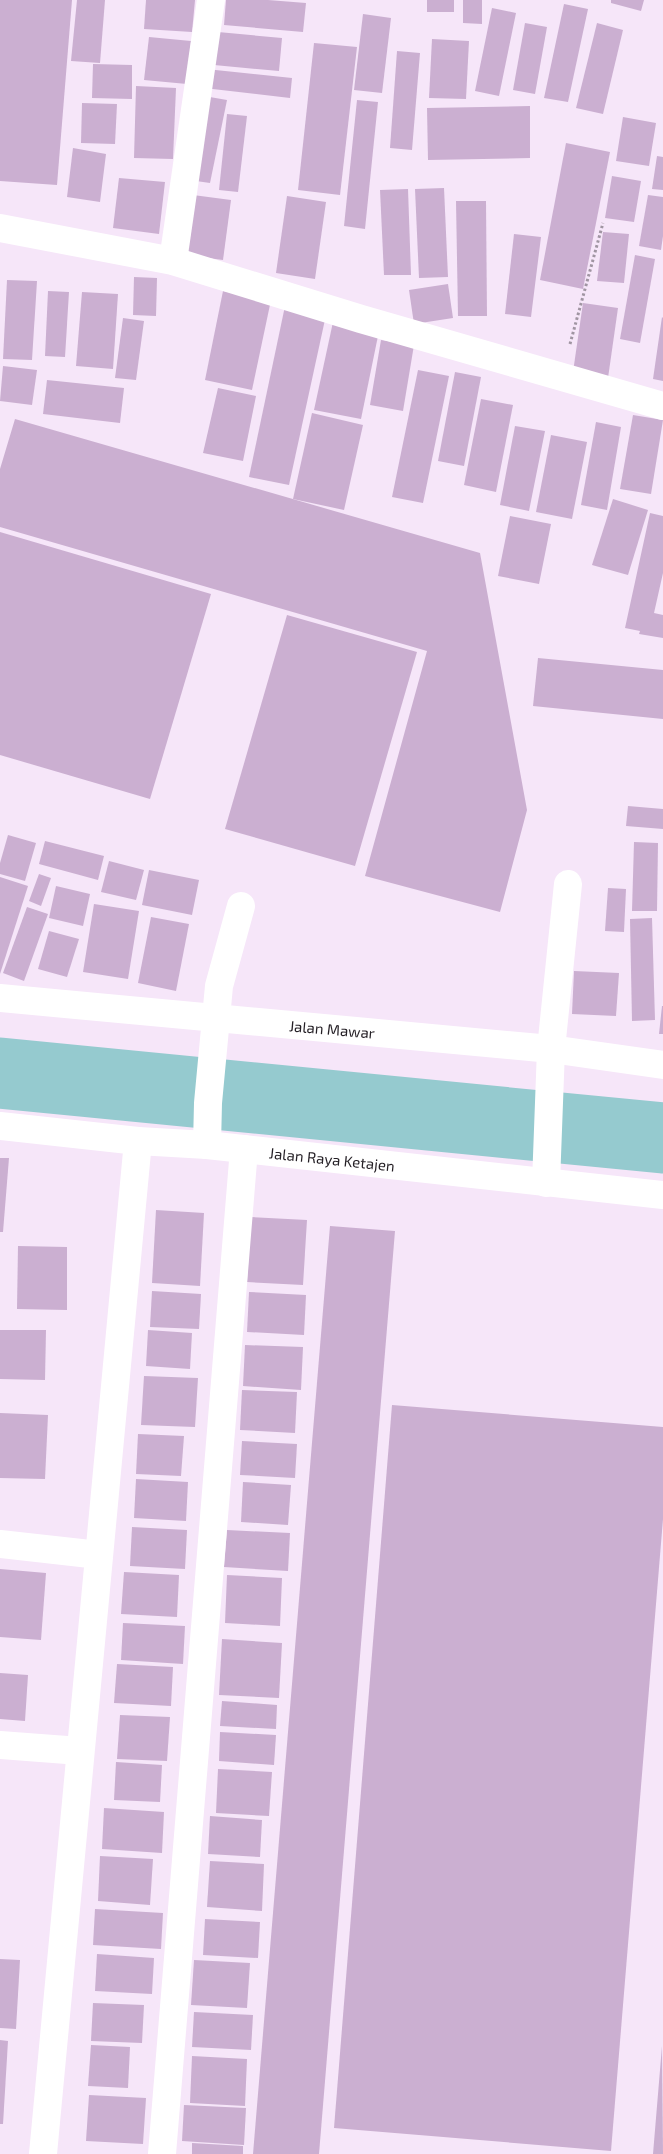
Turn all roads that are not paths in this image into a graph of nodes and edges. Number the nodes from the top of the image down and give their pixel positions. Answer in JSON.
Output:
{"nodes":[{"id":1,"x":211,"y":0,"type":"edge"},
{"id":2,"x":0,"y":228,"type":"edge"},
{"id":3,"x":173,"y":261,"type":"junction"},
{"id":4,"x":663,"y":406,"type":"edge"},
{"id":5,"x":568,"y":884,"type":"dead end"},
{"id":6,"x":241,"y":906,"type":"dead end"},
{"id":7,"x":0,"y":998,"type":"edge"},
{"id":8,"x":215,"y":1022,"type":"junction"},
{"id":9,"x":551,"y":1055,"type":"junction"},
{"id":10,"x":663,"y":1065,"type":"edge"},
{"id":11,"x":0,"y":1126,"type":"edge"},
{"id":12,"x":138,"y":1141,"type":"junction"},
{"id":13,"x":207,"y":1144,"type":"junction"},
{"id":14,"x":244,"y":1149,"type":"junction"},
{"id":15,"x":546,"y":1183,"type":"junction"},
{"id":16,"x":663,"y":1196,"type":"edge"},
{"id":17,"x":0,"y":1544,"type":"edge"},
{"id":18,"x":99,"y":1555,"type":"junction"},
{"id":19,"x":0,"y":1745,"type":"edge"},
{"id":20,"x":80,"y":1751,"type":"junction"},
{"id":21,"x":43,"y":2154,"type":"edge"},
{"id":22,"x":162,"y":2154,"type":"edge"}],
"edges":[{"from":1,"to":3,"type":"street"},
{"from":2,"to":3,"type":"street"},
{"from":3,"to":4,"type":"street"},
{"from":5,"to":9,"type":"street"},
{"from":6,"to":8,"type":"street"},
{"from":7,"to":8,"type":"street","name":"Jalan Mawar"},
{"from":8,"to":9,"type":"street","name":"Jalan Mawar"},
{"from":8,"to":13,"type":"street"},
{"from":9,"to":10,"type":"street","name":"Jalan Mawar"},
{"from":9,"to":15,"type":"street"},
{"from":11,"to":12,"type":"street","name":"Jalan Raya Ketajen"},
{"from":12,"to":13,"type":"street","name":"Jalan Raya Ketajen"},
{"from":12,"to":18,"type":"street"},
{"from":13,"to":14,"type":"street","name":"Jalan Raya Ketajen"},
{"from":14,"to":15,"type":"street","name":"Jalan Raya Ketajen"},
{"from":14,"to":22,"type":"street"},
{"from":15,"to":16,"type":"street","name":"Jalan Raya Ketajen"},
{"from":17,"to":18,"type":"street"},
{"from":18,"to":20,"type":"street"},
{"from":19,"to":20,"type":"street"},
{"from":20,"to":21,"type":"street"}]}
